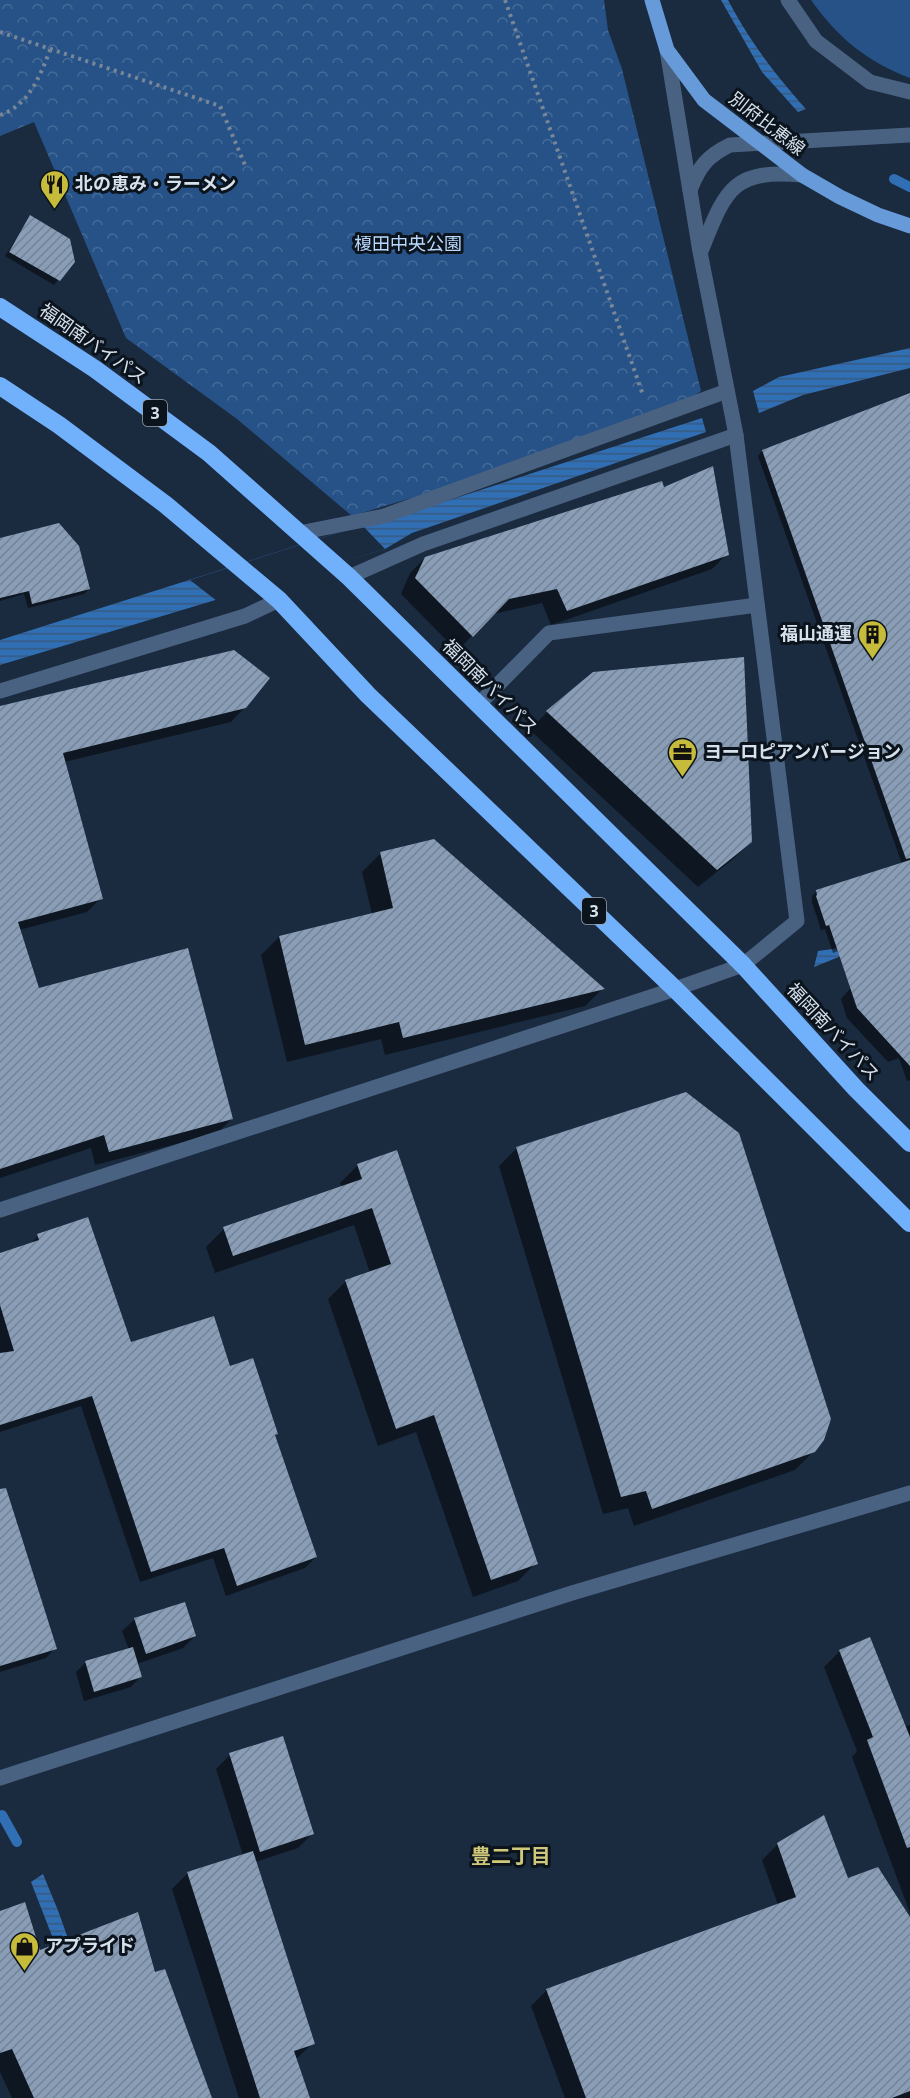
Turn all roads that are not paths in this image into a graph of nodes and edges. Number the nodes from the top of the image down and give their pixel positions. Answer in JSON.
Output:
{"nodes":[{"id":1,"x":652,"y":0,"type":"edge"},
{"id":2,"x":788,"y":0,"type":"edge"},
{"id":3,"x":667,"y":50,"type":"junction"},
{"id":4,"x":910,"y":92,"type":"edge"},
{"id":5,"x":910,"y":135,"type":"edge"},
{"id":6,"x":759,"y":142,"type":"junction"},
{"id":7,"x":802,"y":175,"type":"junction"},
{"id":8,"x":690,"y":190,"type":"junction"},
{"id":9,"x":910,"y":226,"type":"edge"},
{"id":10,"x":700,"y":252,"type":"junction"},
{"id":11,"x":0,"y":307,"type":"edge"},
{"id":12,"x":0,"y":386,"type":"edge"},
{"id":13,"x":728,"y":391,"type":"junction"},
{"id":14,"x":736,"y":435,"type":"junction"},
{"id":15,"x":299,"y":533,"type":"junction"},
{"id":16,"x":349,"y":578,"type":"junction"},
{"id":17,"x":279,"y":600,"type":"junction"},
{"id":18,"x":758,"y":606,"type":"junction"},
{"id":19,"x":0,"y":691,"type":"edge"},
{"id":20,"x":478,"y":705,"type":"junction"},
{"id":21,"x":743,"y":964,"type":"junction"},
{"id":22,"x":675,"y":989,"type":"junction"},
{"id":23,"x":910,"y":1143,"type":"edge"},
{"id":24,"x":0,"y":1210,"type":"edge"},
{"id":25,"x":910,"y":1222,"type":"edge"},
{"id":26,"x":910,"y":1493,"type":"edge"},
{"id":27,"x":0,"y":1778,"type":"edge"}],
"edges":[{"from":1,"to":3,"type":"main road","name":"別府比恵線"},
{"from":2,"to":4,"type":"street"},
{"from":3,"to":6,"type":"main road","name":"別府比恵線"},
{"from":3,"to":8,"type":"street"},
{"from":5,"to":6,"type":"street"},
{"from":6,"to":7,"type":"main road","name":"別府比恵線"},
{"from":6,"to":8,"type":"street"},
{"from":7,"to":9,"type":"main road","name":"別府比恵線"},
{"from":7,"to":10,"type":"street"},
{"from":8,"to":10,"type":"street"},
{"from":10,"to":13,"type":"street"},
{"from":11,"to":15,"type":"highway","name":"福岡南バイパス","number":"3"},
{"from":12,"to":17,"type":"highway","number":"3"},
{"from":13,"to":14,"type":"street"},
{"from":13,"to":15,"type":"street"},
{"from":14,"to":16,"type":"street"},
{"from":14,"to":18,"type":"street"},
{"from":15,"to":16,"type":"highway","name":"福岡南バイパス","number":"3"},
{"from":16,"to":20,"type":"highway","name":"福岡南バイパス","number":"3"},
{"from":17,"to":19,"type":"street"},
{"from":17,"to":22,"type":"highway","number":"3"},
{"from":18,"to":20,"type":"street"},
{"from":18,"to":21,"type":"street"},
{"from":20,"to":21,"type":"highway","name":"福岡南バイパス","number":"3"},
{"from":21,"to":22,"type":"street"},
{"from":21,"to":23,"type":"highway","name":"福岡南バイパス","number":"3"},
{"from":22,"to":24,"type":"street"},
{"from":22,"to":25,"type":"highway","number":"3"},
{"from":26,"to":27,"type":"street"}]}
